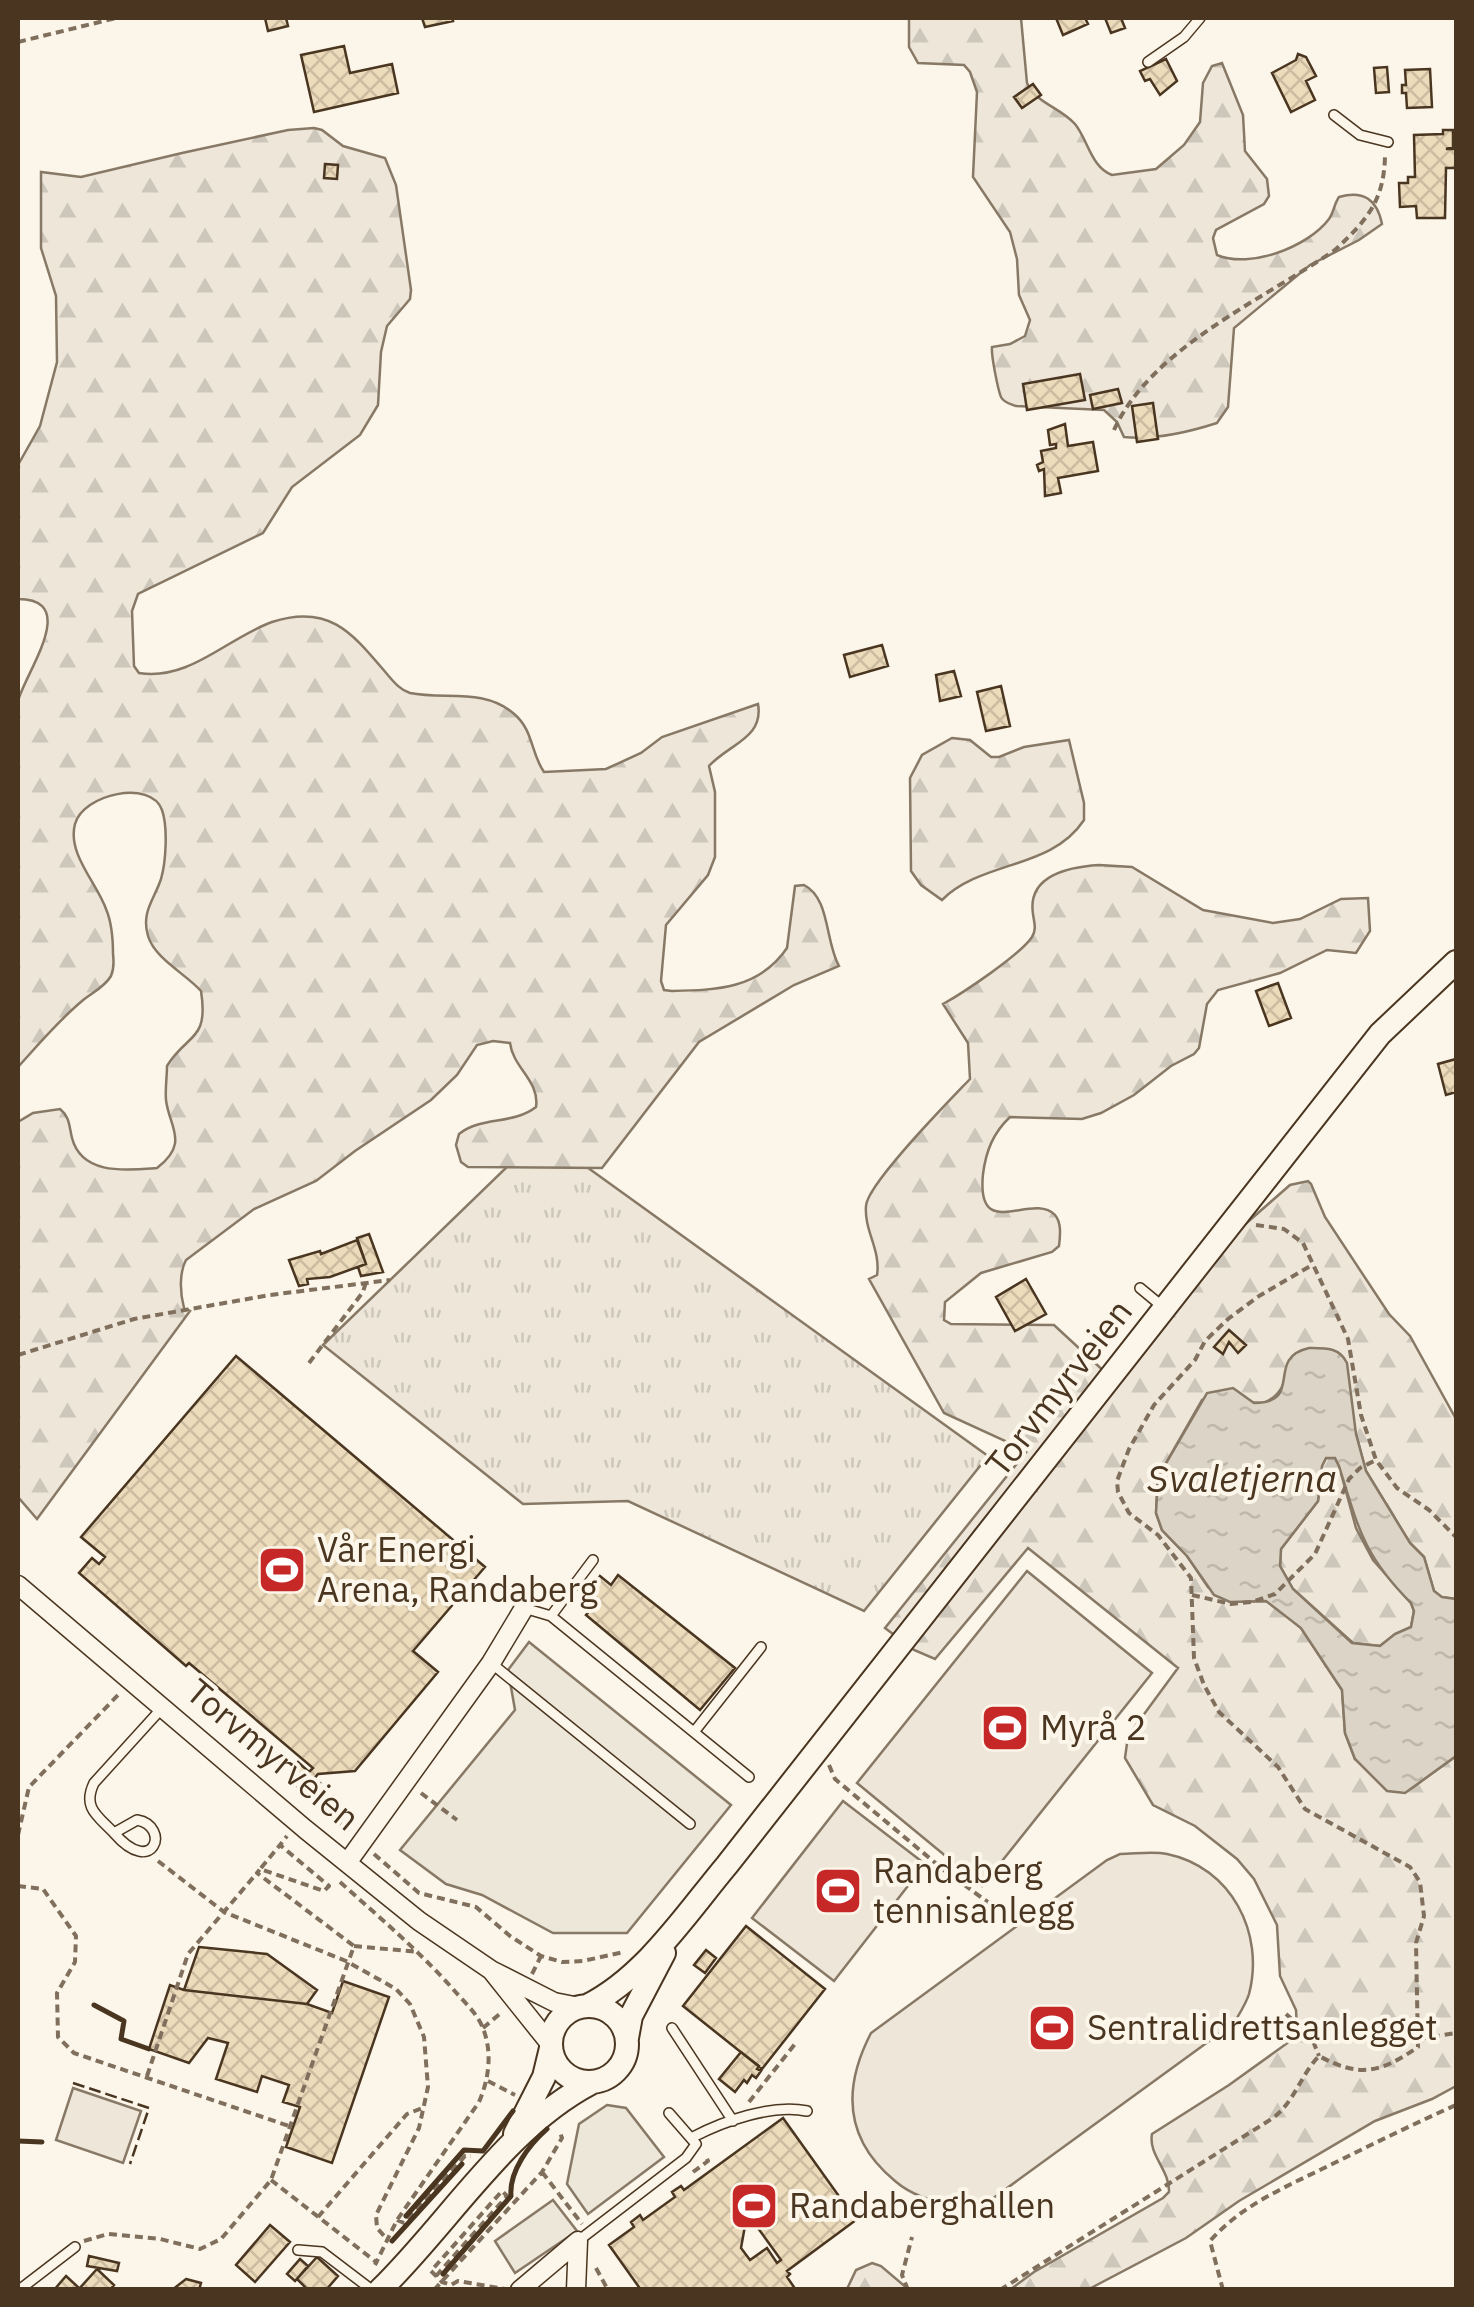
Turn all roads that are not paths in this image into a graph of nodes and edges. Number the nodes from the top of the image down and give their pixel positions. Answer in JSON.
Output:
{"nodes":[{"id":1,"x":1200,"y":18,"type":"edge"},
{"id":2,"x":1148,"y":62,"type":"dead end"},
{"id":3,"x":1334,"y":115,"type":"dead end"},
{"id":4,"x":1388,"y":142,"type":"road end"},
{"id":5,"x":1456,"y":962,"type":"edge"},
{"id":6,"x":1140,"y":1288,"type":"dead end"},
{"id":7,"x":1166,"y":1309,"type":"junction"},
{"id":8,"x":592,"y":1560,"type":"dead end"},
{"id":9,"x":18,"y":1584,"type":"edge"},
{"id":10,"x":524,"y":1608,"type":"joint"},
{"id":11,"x":551,"y":1616,"type":"junction"},
{"id":12,"x":760,"y":1646,"type":"dead end"},
{"id":13,"x":491,"y":1663,"type":"junction"},
{"id":14,"x":163,"y":1707,"type":"junction"},
{"id":15,"x":694,"y":1732,"type":"junction"},
{"id":16,"x":749,"y":1777,"type":"dead end"},
{"id":17,"x":690,"y":1824,"type":"dead end"},
{"id":18,"x":114,"y":1833,"type":"junction"},
{"id":19,"x":728,"y":1865,"type":"junction"},
{"id":20,"x":341,"y":1871,"type":"junction"},
{"id":21,"x":491,"y":1970,"type":"junction"},
{"id":22,"x":583,"y":2007,"type":"junction"},
{"id":23,"x":672,"y":2028,"type":"dead end"},
{"id":24,"x":627,"y":2038,"type":"junction"},
{"id":25,"x":551,"y":2046,"type":"junction"},
{"id":26,"x":590,"y":2082,"type":"junction"},
{"id":27,"x":806,"y":2110,"type":"dead end"},
{"id":28,"x":669,"y":2113,"type":"dead end"},
{"id":29,"x":733,"y":2122,"type":"junction"},
{"id":30,"x":694,"y":2140,"type":"junction"},
{"id":31,"x":509,"y":2146,"type":"junction"},
{"id":32,"x":584,"y":2237,"type":"junction"},
{"id":33,"x":74,"y":2247,"type":"road end"},
{"id":34,"x":298,"y":2250,"type":"dead end"},
{"id":35,"x":373,"y":2288,"type":"edge"},
{"id":36,"x":19,"y":2290,"type":"edge"},
{"id":37,"x":520,"y":2290,"type":"edge"},
{"id":38,"x":576,"y":2290,"type":"edge"}],
"edges":[{"from":1,"to":2,"type":"lane"},
{"from":3,"to":4,"type":"lane"},
{"from":5,"to":7,"type":"main road","name":"Torvmyrveien"},
{"from":6,"to":7,"type":"lane"},
{"from":7,"to":19,"type":"main road","name":"Torvmyrveien"},
{"from":8,"to":11,"type":"lane"},
{"from":9,"to":14,"type":"street","name":"Torvmyrveien"},
{"from":10,"to":11,"type":"lane"},
{"from":10,"to":13,"type":"street"},
{"from":11,"to":15,"type":"lane"},
{"from":12,"to":15,"type":"lane"},
{"from":13,"to":17,"type":"lane"},
{"from":13,"to":20,"type":"street"},
{"from":14,"to":18,"type":"lane"},
{"from":14,"to":20,"type":"street","name":"Torvmyrveien"},
{"from":15,"to":16,"type":"lane"},
{"from":18,"to":18,"type":"lane"},
{"from":19,"to":22,"type":"main road","name":"Torvmyrveien"},
{"from":19,"to":24,"type":"main road","name":"Torvmyrveien"},
{"from":20,"to":21,"type":"street","name":"Torvmyrveien"},
{"from":21,"to":22,"type":"street"},
{"from":21,"to":25,"type":"street"},
{"from":22,"to":24,"type":"main road"},
{"from":22,"to":25,"type":"main road"},
{"from":23,"to":29,"type":"lane"},
{"from":24,"to":26,"type":"main road"},
{"from":25,"to":26,"type":"main road"},
{"from":25,"to":31,"type":"main road"},
{"from":26,"to":31,"type":"main road"},
{"from":27,"to":29,"type":"lane"},
{"from":28,"to":30,"type":"lane"},
{"from":29,"to":30,"type":"lane"},
{"from":30,"to":32,"type":"lane"},
{"from":31,"to":35,"type":"main road"},
{"from":32,"to":37,"type":"street"},
{"from":32,"to":38,"type":"street"},
{"from":33,"to":36,"type":"lane"},
{"from":34,"to":35,"type":"lane"}]}
